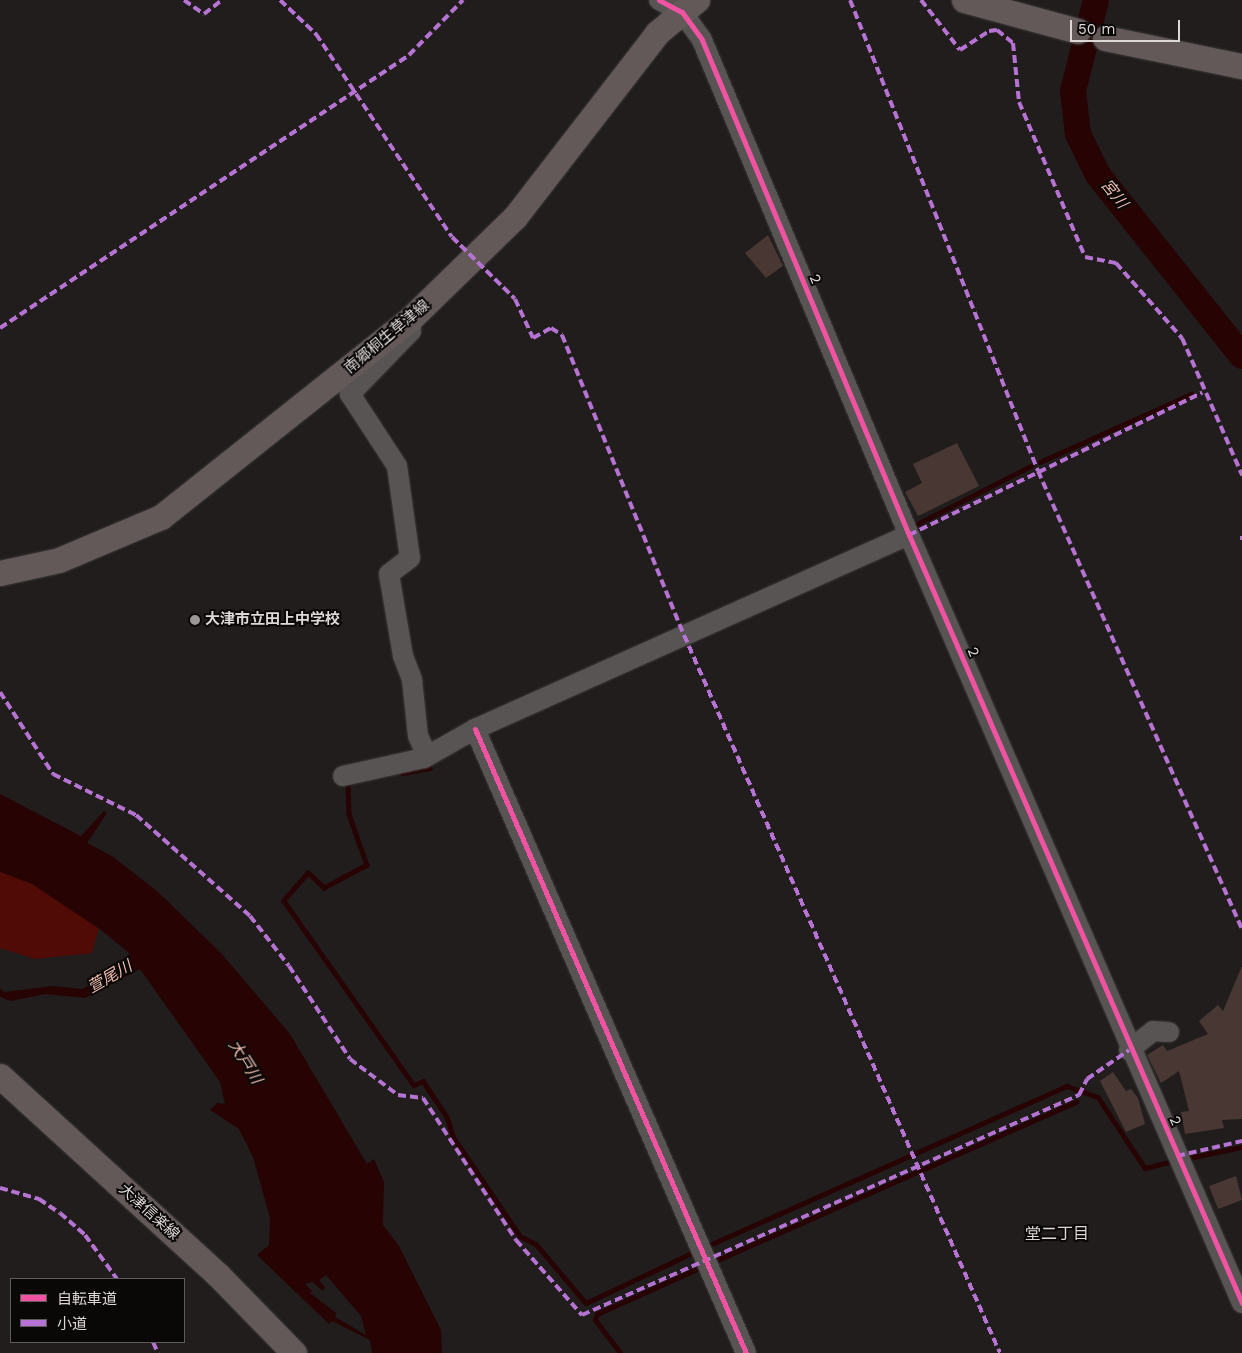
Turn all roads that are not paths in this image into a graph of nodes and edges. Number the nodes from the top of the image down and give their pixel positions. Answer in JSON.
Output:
{"nodes":[{"id":1,"x":659,"y":0,"type":"edge"},
{"id":2,"x":964,"y":0,"type":"edge"},
{"id":3,"x":687,"y":4,"type":"edge"},
{"id":4,"x":1078,"y":31,"type":"dead end"},
{"id":5,"x":1105,"y":38,"type":"dead end"},
{"id":6,"x":1242,"y":66,"type":"edge"},
{"id":7,"x":410,"y":319,"type":"junction"},
{"id":8,"x":909,"y":535,"type":"junction"},
{"id":9,"x":0,"y":572,"type":"edge"},
{"id":10,"x":475,"y":729,"type":"junction"},
{"id":11,"x":427,"y":755,"type":"junction"},
{"id":12,"x":343,"y":776,"type":"dead end"},
{"id":13,"x":1169,"y":1032,"type":"dead end"},
{"id":14,"x":1129,"y":1050,"type":"junction"},
{"id":15,"x":0,"y":1076,"type":"edge"},
{"id":16,"x":1242,"y":1303,"type":"edge"},
{"id":17,"x":294,"y":1353,"type":"edge"},
{"id":18,"x":746,"y":1353,"type":"edge"}],
"edges":[{"from":1,"to":3,"type":"street"},
{"from":2,"to":4,"type":"main road"},
{"from":3,"to":7,"type":"main road","name":"南郷桐生草津線"},
{"from":3,"to":8,"type":"street","name":"2"},
{"from":5,"to":6,"type":"main road"},
{"from":7,"to":9,"type":"main road","name":"南郷桐生草津線"},
{"from":7,"to":11,"type":"street"},
{"from":8,"to":10,"type":"street"},
{"from":8,"to":14,"type":"street","name":"2"},
{"from":10,"to":11,"type":"street"},
{"from":10,"to":18,"type":"street"},
{"from":11,"to":12,"type":"street"},
{"from":13,"to":14,"type":"street"},
{"from":14,"to":16,"type":"street","name":"2"},
{"from":15,"to":17,"type":"main road","name":"大津信楽線"}]}
